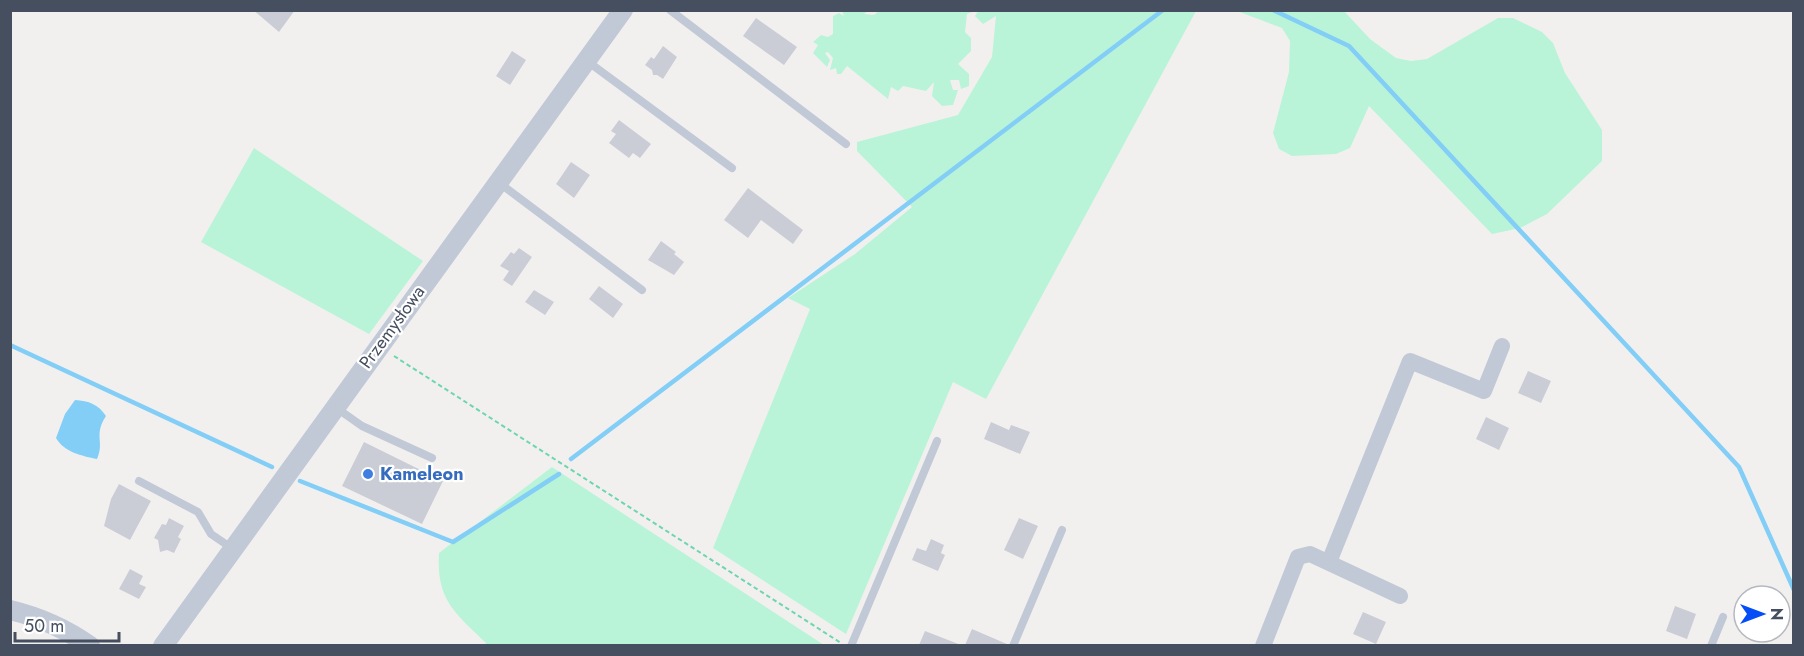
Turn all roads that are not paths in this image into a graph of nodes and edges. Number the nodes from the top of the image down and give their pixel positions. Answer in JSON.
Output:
{"nodes":[{"id":1,"x":623,"y":10,"type":"edge"},
{"id":2,"x":670,"y":10,"type":"edge"},
{"id":3,"x":587,"y":60,"type":"junction"},
{"id":4,"x":846,"y":144,"type":"dead end"},
{"id":5,"x":732,"y":168,"type":"dead end"},
{"id":6,"x":498,"y":182,"type":"junction"},
{"id":7,"x":642,"y":290,"type":"dead end"},
{"id":8,"x":1502,"y":346,"type":"dead end"},
{"id":9,"x":335,"y":407,"type":"junction"},
{"id":10,"x":937,"y":441,"type":"dead end"},
{"id":11,"x":432,"y":458,"type":"dead end"},
{"id":12,"x":139,"y":481,"type":"dead end"},
{"id":13,"x":1062,"y":530,"type":"dead end"},
{"id":14,"x":233,"y":549,"type":"junction"},
{"id":15,"x":1329,"y":562,"type":"junction"},
{"id":16,"x":1400,"y":596,"type":"dead end"},
{"id":17,"x":10,"y":610,"type":"edge"},
{"id":18,"x":1723,"y":617,"type":"dead end"},
{"id":19,"x":90,"y":645,"type":"edge"},
{"id":20,"x":164,"y":645,"type":"edge"},
{"id":21,"x":850,"y":645,"type":"edge"},
{"id":22,"x":1013,"y":645,"type":"edge"},
{"id":23,"x":1263,"y":645,"type":"edge"},
{"id":24,"x":1711,"y":645,"type":"edge"}],
"edges":[{"from":1,"to":3,"type":"street","name":"Przemysłowa"},
{"from":2,"to":4,"type":"lane"},
{"from":3,"to":5,"type":"lane"},
{"from":3,"to":6,"type":"street","name":"Przemysłowa"},
{"from":6,"to":7,"type":"lane"},
{"from":6,"to":9,"type":"street","name":"Przemysłowa"},
{"from":8,"to":15,"type":"street"},
{"from":9,"to":11,"type":"lane"},
{"from":9,"to":14,"type":"street","name":"Przemysłowa"},
{"from":10,"to":21,"type":"lane"},
{"from":12,"to":14,"type":"lane"},
{"from":13,"to":22,"type":"lane"},
{"from":14,"to":20,"type":"street","name":"Przemysłowa"},
{"from":15,"to":16,"type":"street"},
{"from":15,"to":23,"type":"street"},
{"from":17,"to":19,"type":"street"},
{"from":18,"to":24,"type":"lane"}]}
